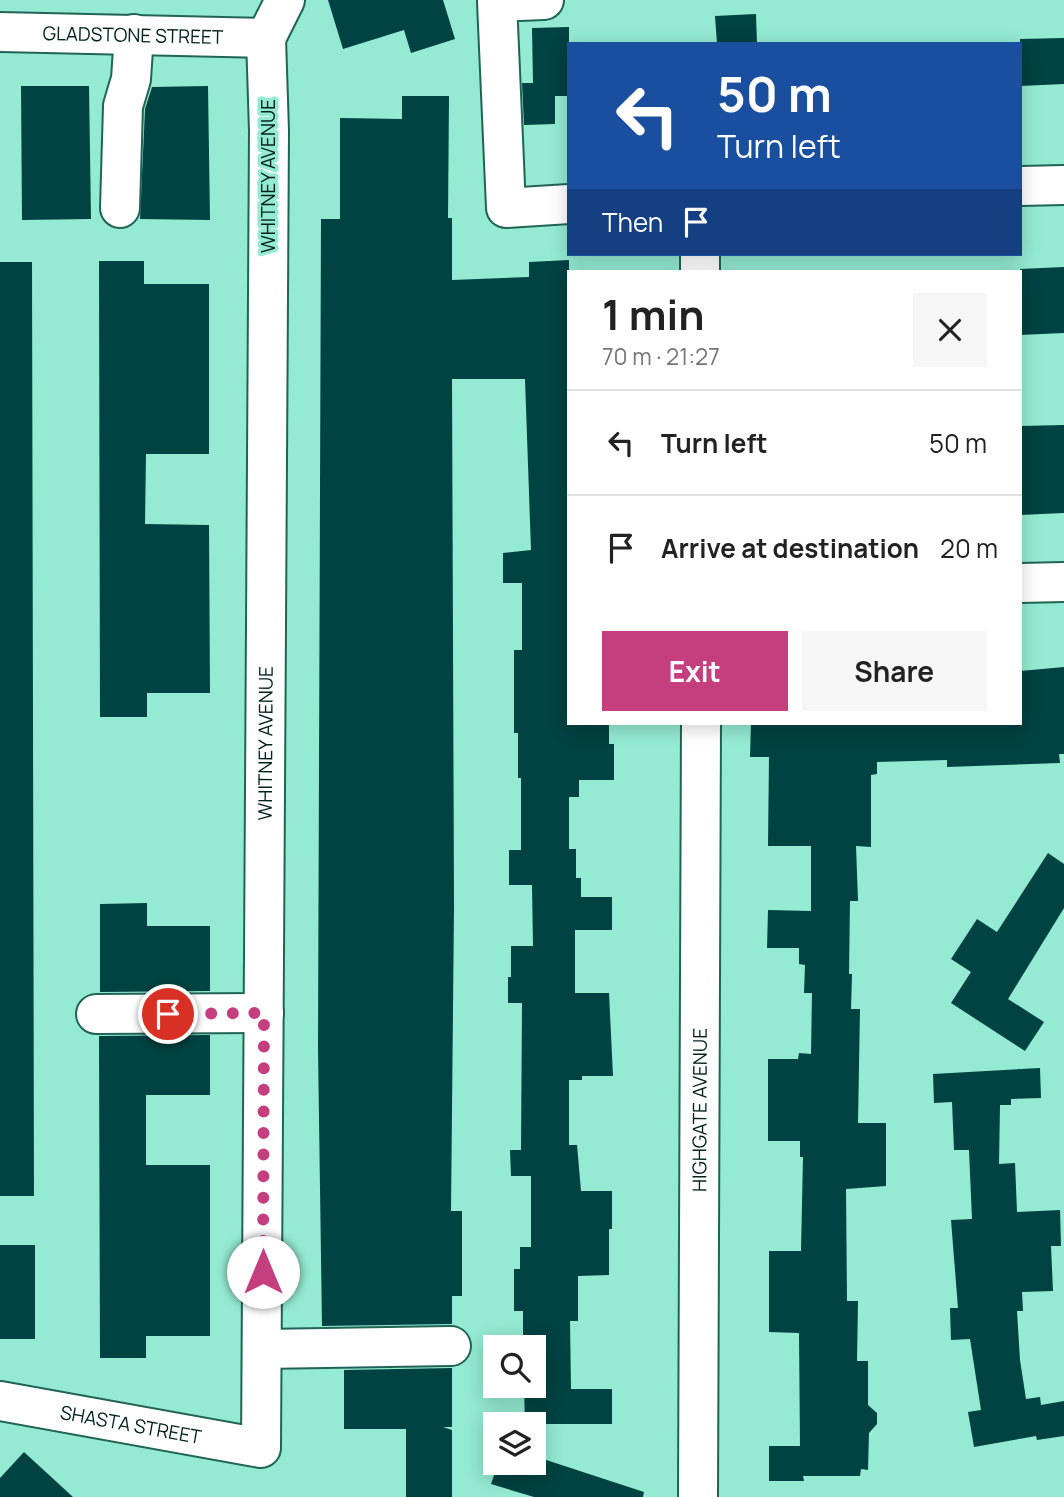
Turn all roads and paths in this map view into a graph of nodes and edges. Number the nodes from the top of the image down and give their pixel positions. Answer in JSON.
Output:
{"nodes":[{"id":1,"x":285,"y":0,"type":"edge"},
{"id":2,"x":544,"y":0,"type":"edge"},
{"id":3,"x":0,"y":32,"type":"edge"},
{"id":4,"x":134,"y":34,"type":"junction"},
{"id":5,"x":266,"y":38,"type":"junction"},
{"id":6,"x":1064,"y":185,"type":"edge"},
{"id":7,"x":1022,"y":186,"type":"edge"},
{"id":8,"x":567,"y":204,"type":"edge"},
{"id":9,"x":120,"y":208,"type":"dead end"},
{"id":10,"x":1064,"y":582,"type":"edge"},
{"id":11,"x":1022,"y":583,"type":"edge"},
{"id":12,"x":701,"y":725,"type":"edge"},
{"id":13,"x":264,"y":1013,"type":"junction"},
{"id":14,"x":96,"y":1014,"type":"dead end"},
{"id":15,"x":451,"y":1346,"type":"dead end"},
{"id":16,"x":262,"y":1349,"type":"junction"},
{"id":17,"x":0,"y":1401,"type":"edge"},
{"id":18,"x":261,"y":1448,"type":"joint"},
{"id":19,"x":698,"y":1497,"type":"edge"}],
"edges":[{"from":1,"to":5,"type":"street"},
{"from":2,"to":8,"type":"street"},
{"from":3,"to":4,"type":"street","name":"GLADSTONE STREET"},
{"from":4,"to":5,"type":"street","name":"GLADSTONE STREET"},
{"from":4,"to":9,"type":"street"},
{"from":5,"to":13,"type":"street","name":"WHITNEY AVENUE"},
{"from":6,"to":7,"type":"street"},
{"from":10,"to":11,"type":"street"},
{"from":12,"to":19,"type":"street","name":"HIGHGATE AVENUE"},
{"from":13,"to":14,"type":"street"},
{"from":13,"to":16,"type":"street","name":"WHITNEY AVENUE"},
{"from":15,"to":16,"type":"street"},
{"from":16,"to":18,"type":"street","name":"WHITNEY AVENUE"},
{"from":17,"to":18,"type":"street","name":"SHASTA STREET"}]}
